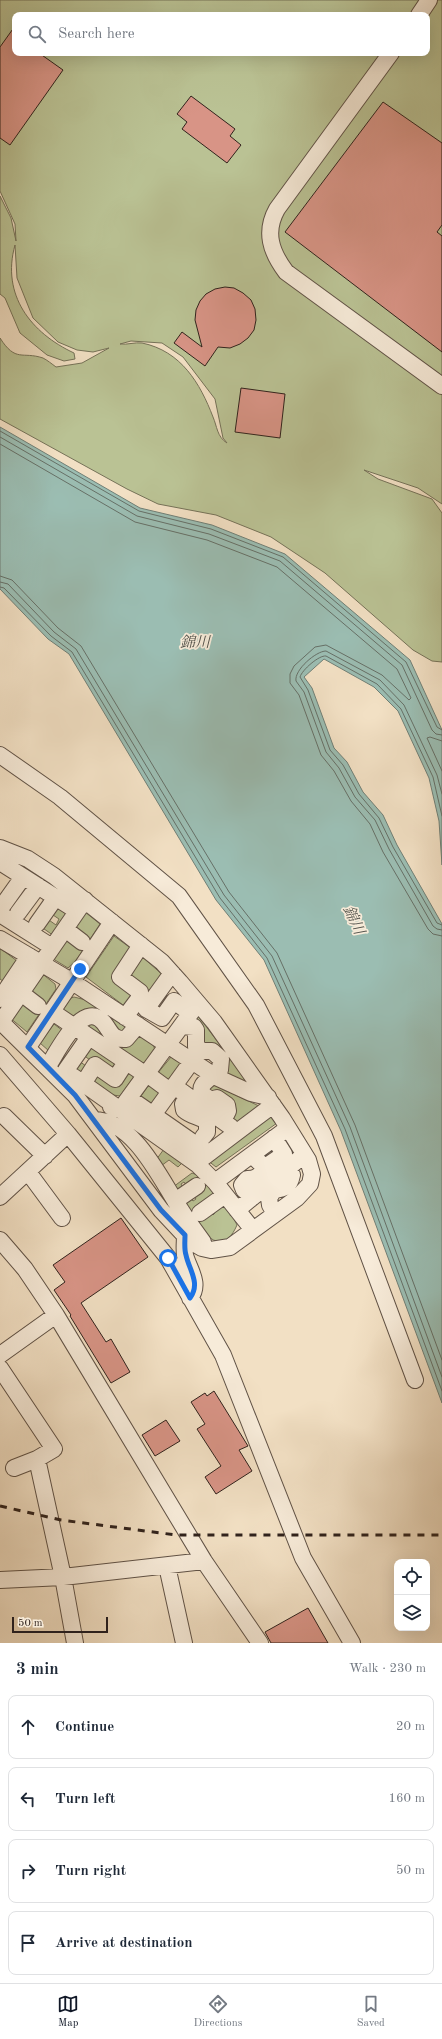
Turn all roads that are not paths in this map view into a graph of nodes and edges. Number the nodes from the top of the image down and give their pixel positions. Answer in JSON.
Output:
{"nodes":[{"id":1,"x":430,"y":0,"type":"edge"},
{"id":2,"x":421,"y":12,"type":"edge"},
{"id":3,"x":389,"y":56,"type":"edge"},
{"id":4,"x":442,"y":386,"type":"edge"},
{"id":5,"x":0,"y":755,"type":"edge"},
{"id":6,"x":0,"y":848,"type":"edge"},
{"id":7,"x":7,"y":886,"type":"edge"},
{"id":8,"x":38,"y":886,"type":"junction"},
{"id":9,"x":56,"y":897,"type":"junction"},
{"id":10,"x":81,"y":906,"type":"junction"},
{"id":11,"x":41,"y":916,"type":"junction"},
{"id":12,"x":112,"y":922,"type":"junction"},
{"id":13,"x":0,"y":939,"type":"edge"},
{"id":14,"x":82,"y":942,"type":"dead end"},
{"id":15,"x":141,"y":945,"type":"junction"},
{"id":16,"x":52,"y":947,"type":"junction"},
{"id":17,"x":35,"y":960,"type":"junction"},
{"id":18,"x":172,"y":973,"type":"junction"},
{"id":19,"x":71,"y":981,"type":"junction"},
{"id":20,"x":6,"y":993,"type":"edge"},
{"id":21,"x":45,"y":1008,"type":"junction"},
{"id":22,"x":194,"y":1008,"type":"junction"},
{"id":23,"x":146,"y":1009,"type":"junction"},
{"id":24,"x":0,"y":1022,"type":"edge"},
{"id":25,"x":133,"y":1022,"type":"junction"},
{"id":26,"x":74,"y":1026,"type":"junction"},
{"id":27,"x":181,"y":1026,"type":"junction"},
{"id":28,"x":89,"y":1037,"type":"junction"},
{"id":29,"x":167,"y":1045,"type":"junction"},
{"id":30,"x":28,"y":1047,"type":"junction"},
{"id":31,"x":74,"y":1053,"type":"junction"},
{"id":32,"x":0,"y":1055,"type":"edge"},
{"id":33,"x":126,"y":1062,"type":"junction"},
{"id":34,"x":192,"y":1062,"type":"junction"},
{"id":35,"x":48,"y":1066,"type":"junction"},
{"id":36,"x":146,"y":1074,"type":"junction"},
{"id":37,"x":214,"y":1076,"type":"junction"},
{"id":38,"x":74,"y":1077,"type":"junction"},
{"id":39,"x":172,"y":1089,"type":"junction"},
{"id":40,"x":187,"y":1096,"type":"junction"},
{"id":41,"x":270,"y":1101,"type":"junction"},
{"id":42,"x":125,"y":1104,"type":"junction"},
{"id":43,"x":156,"y":1110,"type":"junction"},
{"id":44,"x":90,"y":1115,"type":"junction"},
{"id":45,"x":4,"y":1116,"type":"dead end"},
{"id":46,"x":223,"y":1121,"type":"junction"},
{"id":47,"x":288,"y":1128,"type":"junction"},
{"id":48,"x":237,"y":1132,"type":"junction"},
{"id":49,"x":68,"y":1134,"type":"junction"},
{"id":50,"x":203,"y":1137,"type":"junction"},
{"id":51,"x":274,"y":1138,"type":"junction"},
{"id":52,"x":213,"y":1150,"type":"junction"},
{"id":53,"x":252,"y":1155,"type":"junction"},
{"id":54,"x":304,"y":1155,"type":"junction"},
{"id":55,"x":44,"y":1156,"type":"junction"},
{"id":56,"x":146,"y":1156,"type":"junction"},
{"id":57,"x":196,"y":1163,"type":"junction"},
{"id":58,"x":129,"y":1168,"type":"junction"},
{"id":59,"x":28,"y":1172,"type":"junction"},
{"id":60,"x":282,"y":1173,"type":"junction"},
{"id":61,"x":220,"y":1188,"type":"junction"},
{"id":62,"x":0,"y":1197,"type":"edge"},
{"id":63,"x":253,"y":1197,"type":"junction"},
{"id":64,"x":174,"y":1201,"type":"junction"},
{"id":65,"x":237,"y":1210,"type":"junction"},
{"id":66,"x":275,"y":1214,"type":"junction"},
{"id":67,"x":62,"y":1218,"type":"dead end"},
{"id":68,"x":253,"y":1230,"type":"junction"},
{"id":69,"x":185,"y":1235,"type":"junction"},
{"id":70,"x":0,"y":1240,"type":"edge"},
{"id":71,"x":209,"y":1250,"type":"junction"},
{"id":72,"x":190,"y":1298,"type":"junction"},
{"id":73,"x":56,"y":1315,"type":"junction"},
{"id":74,"x":0,"y":1355,"type":"edge"},
{"id":75,"x":0,"y":1368,"type":"edge"},
{"id":76,"x":415,"y":1380,"type":"dead end"},
{"id":77,"x":37,"y":1459,"type":"junction"},
{"id":78,"x":14,"y":1468,"type":"dead end"},
{"id":79,"x":204,"y":1561,"type":"junction"},
{"id":80,"x":168,"y":1566,"type":"junction"},
{"id":81,"x":63,"y":1577,"type":"junction"},
{"id":82,"x":0,"y":1580,"type":"edge"},
{"id":83,"x":75,"y":1643,"type":"edge"},
{"id":84,"x":184,"y":1643,"type":"edge"},
{"id":85,"x":260,"y":1643,"type":"edge"},
{"id":86,"x":352,"y":1643,"type":"edge"}],
"edges":[{"from":1,"to":2,"type":"street"},
{"from":3,"to":4,"type":"street"},
{"from":5,"to":76,"type":"street"},
{"from":6,"to":10,"type":"street"},
{"from":7,"to":8,"type":"street"},
{"from":7,"to":16,"type":"street"},
{"from":8,"to":9,"type":"street"},
{"from":8,"to":11,"type":"street"},
{"from":9,"to":10,"type":"street"},
{"from":9,"to":11,"type":"street"},
{"from":10,"to":11,"type":"street"},
{"from":10,"to":12,"type":"street"},
{"from":11,"to":14,"type":"street"},
{"from":11,"to":16,"type":"street"},
{"from":12,"to":15,"type":"street"},
{"from":12,"to":19,"type":"street"},
{"from":13,"to":17,"type":"street"},
{"from":15,"to":18,"type":"street"},
{"from":15,"to":25,"type":"street"},
{"from":16,"to":17,"type":"street"},
{"from":17,"to":19,"type":"street"},
{"from":17,"to":20,"type":"street"},
{"from":18,"to":22,"type":"street"},
{"from":18,"to":23,"type":"street"},
{"from":19,"to":21,"type":"street"},
{"from":19,"to":25,"type":"street"},
{"from":20,"to":21,"type":"street"},
{"from":20,"to":24,"type":"street"},
{"from":21,"to":26,"type":"street"},
{"from":21,"to":30,"type":"street"},
{"from":22,"to":23,"type":"street"},
{"from":22,"to":27,"type":"street"},
{"from":22,"to":41,"type":"street"},
{"from":23,"to":25,"type":"street"},
{"from":24,"to":30,"type":"street"},
{"from":25,"to":26,"type":"street"},
{"from":25,"to":29,"type":"street"},
{"from":26,"to":28,"type":"street"},
{"from":26,"to":31,"type":"street"},
{"from":27,"to":29,"type":"street"},
{"from":27,"to":37,"type":"street"},
{"from":28,"to":31,"type":"street"},
{"from":28,"to":33,"type":"street"},
{"from":29,"to":34,"type":"street"},
{"from":29,"to":36,"type":"street"},
{"from":30,"to":35,"type":"street"},
{"from":31,"to":35,"type":"street"},
{"from":31,"to":38,"type":"street"},
{"from":32,"to":49,"type":"street"},
{"from":33,"to":36,"type":"street"},
{"from":33,"to":38,"type":"street"},
{"from":34,"to":37,"type":"street"},
{"from":34,"to":39,"type":"street"},
{"from":35,"to":44,"type":"street"},
{"from":36,"to":39,"type":"street"},
{"from":36,"to":42,"type":"street"},
{"from":37,"to":41,"type":"street"},
{"from":37,"to":46,"type":"street"},
{"from":38,"to":42,"type":"street"},
{"from":39,"to":40,"type":"street"},
{"from":39,"to":43,"type":"street"},
{"from":40,"to":46,"type":"street"},
{"from":40,"to":50,"type":"street"},
{"from":41,"to":47,"type":"street"},
{"from":41,"to":48,"type":"street"},
{"from":42,"to":43,"type":"street"},
{"from":42,"to":44,"type":"street"},
{"from":42,"to":57,"type":"street"},
{"from":43,"to":50,"type":"street"},
{"from":43,"to":52,"type":"street"},
{"from":44,"to":56,"type":"street"},
{"from":44,"to":58,"type":"street"},
{"from":45,"to":55,"type":"street"},
{"from":46,"to":48,"type":"street"},
{"from":47,"to":51,"type":"street"},
{"from":47,"to":54,"type":"street"},
{"from":48,"to":52,"type":"street"},
{"from":49,"to":55,"type":"street"},
{"from":49,"to":72,"type":"street"},
{"from":50,"to":52,"type":"street"},
{"from":51,"to":53,"type":"street"},
{"from":51,"to":60,"type":"street"},
{"from":52,"to":57,"type":"street"},
{"from":53,"to":61,"type":"street"},
{"from":53,"to":63,"type":"street"},
{"from":54,"to":60,"type":"street"},
{"from":54,"to":66,"type":"street"},
{"from":55,"to":59,"type":"street"},
{"from":56,"to":58,"type":"street"},
{"from":56,"to":64,"type":"street"},
{"from":57,"to":61,"type":"street"},
{"from":58,"to":69,"type":"street"},
{"from":59,"to":62,"type":"street"},
{"from":59,"to":67,"type":"street"},
{"from":60,"to":63,"type":"street"},
{"from":60,"to":66,"type":"street"},
{"from":61,"to":64,"type":"street"},
{"from":61,"to":65,"type":"street"},
{"from":63,"to":65,"type":"street"},
{"from":64,"to":71,"type":"street"},
{"from":65,"to":68,"type":"street"},
{"from":66,"to":68,"type":"street"},
{"from":68,"to":71,"type":"street"},
{"from":69,"to":71,"type":"street"},
{"from":69,"to":72,"type":"street"},
{"from":70,"to":73,"type":"street"},
{"from":72,"to":86,"type":"street"},
{"from":73,"to":74,"type":"street"},
{"from":73,"to":79,"type":"street"},
{"from":75,"to":77,"type":"street"},
{"from":77,"to":78,"type":"street"},
{"from":77,"to":81,"type":"street"},
{"from":79,"to":80,"type":"street"},
{"from":79,"to":85,"type":"street"},
{"from":80,"to":81,"type":"street"},
{"from":80,"to":84,"type":"street"},
{"from":81,"to":82,"type":"street"},
{"from":81,"to":83,"type":"street"}]}
